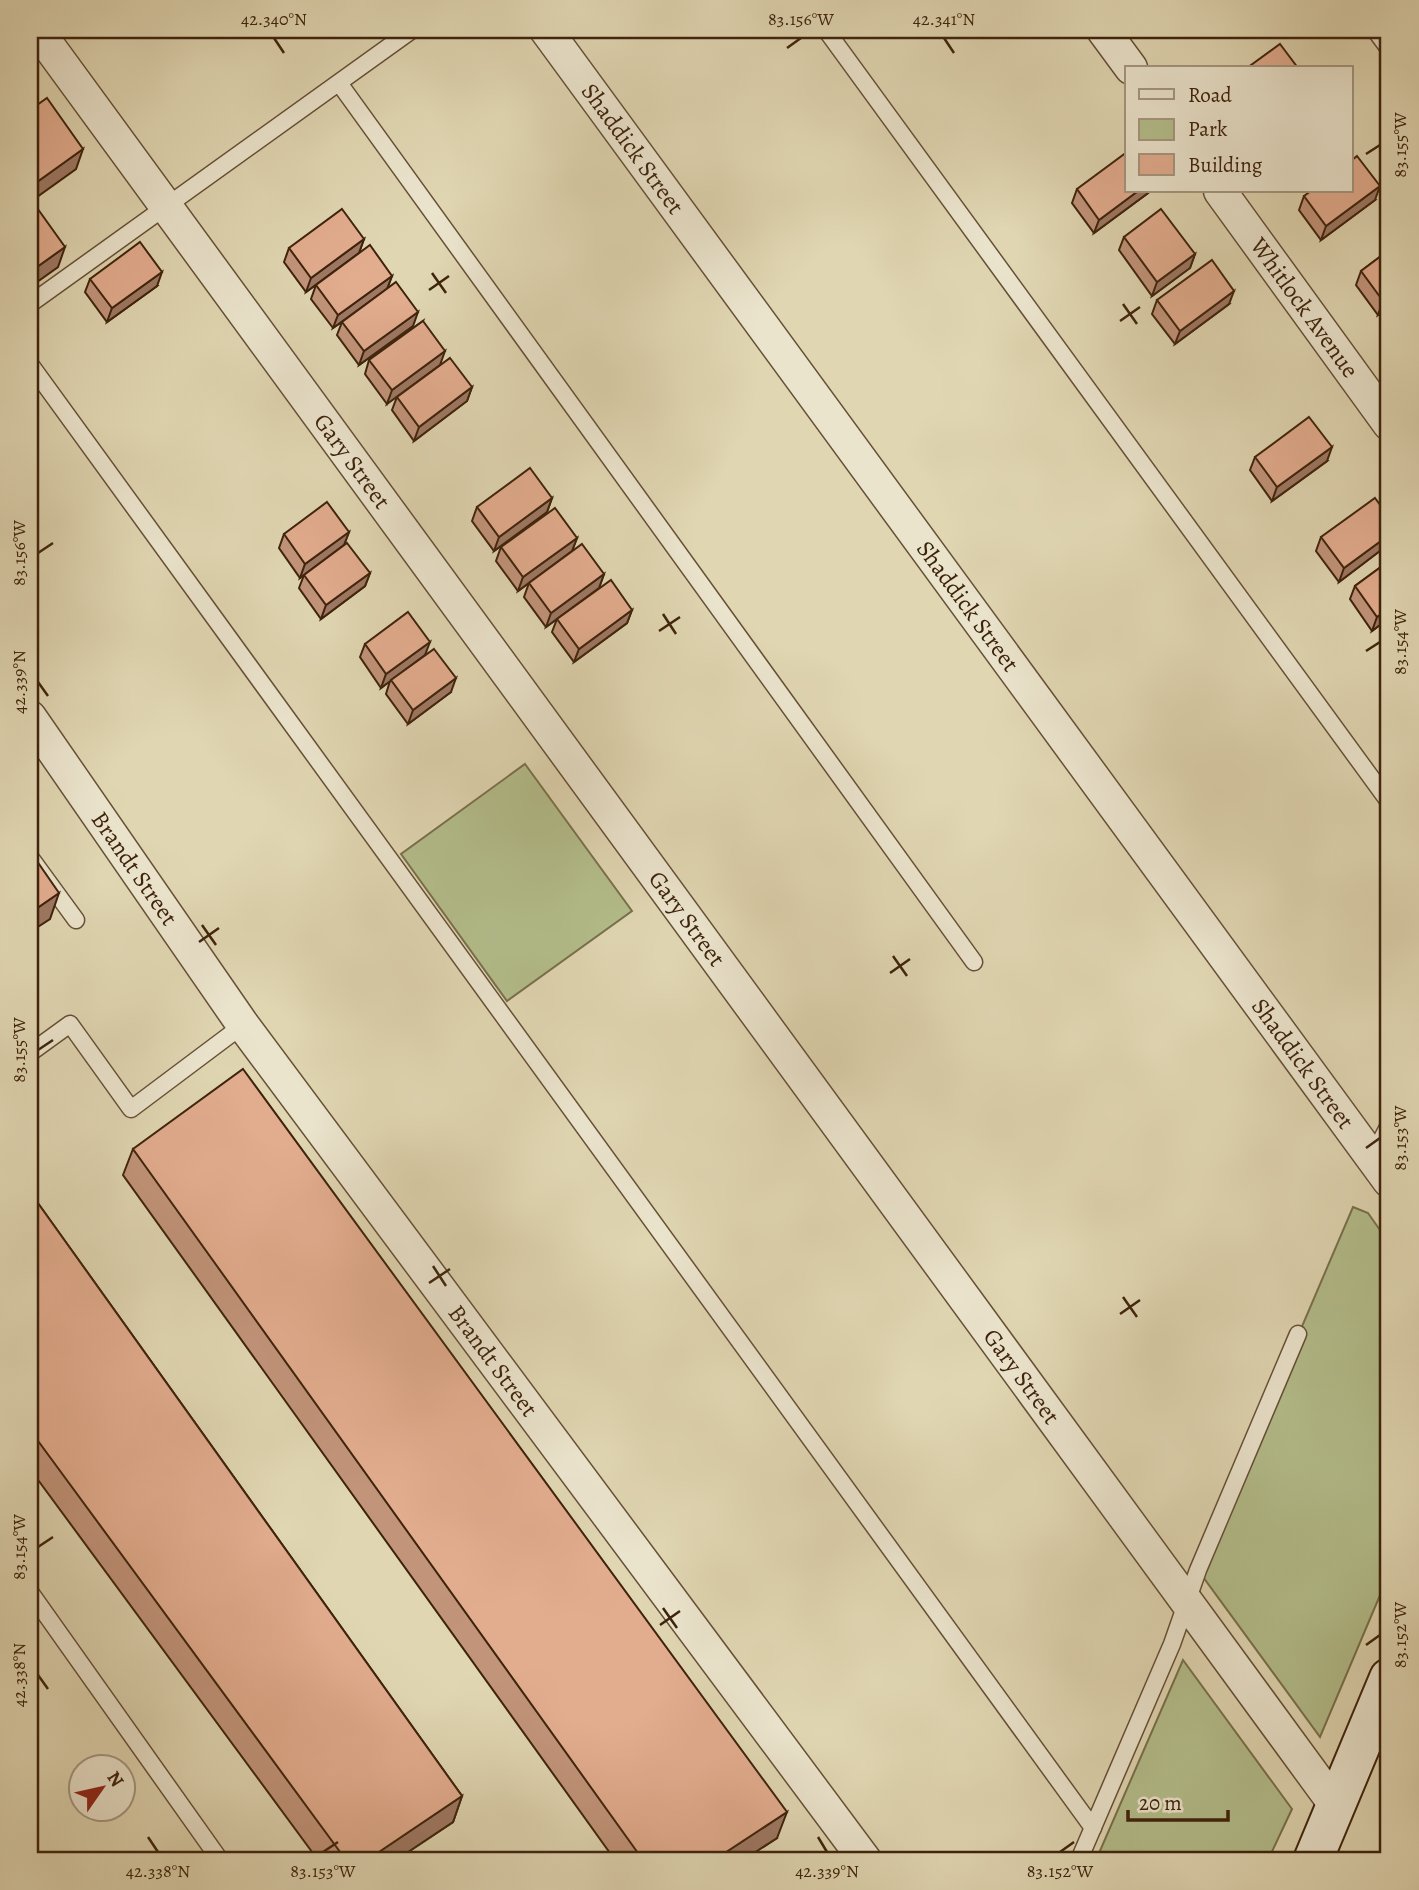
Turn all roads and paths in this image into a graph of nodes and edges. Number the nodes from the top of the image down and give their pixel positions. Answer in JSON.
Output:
{"nodes":[{"id":1,"x":37,"y":30,"type":"edge"},
{"id":2,"x":412,"y":30,"type":"edge"},
{"id":3,"x":546,"y":30,"type":"edge"},
{"id":4,"x":826,"y":30,"type":"edge"},
{"id":5,"x":1103,"y":30,"type":"edge"},
{"id":6,"x":1375,"y":30,"type":"edge"},
{"id":7,"x":1389,"y":50,"type":"edge"},
{"id":8,"x":1130,"y":66,"type":"edge"},
{"id":9,"x":339,"y":83,"type":"junction"},
{"id":10,"x":1221,"y":192,"type":"edge"},
{"id":11,"x":166,"y":207,"type":"junction"},
{"id":12,"x":30,"y":304,"type":"edge"},
{"id":13,"x":30,"y":364,"type":"edge"},
{"id":14,"x":1389,"y":424,"type":"edge"},
{"id":15,"x":30,"y":718,"type":"edge"},
{"id":16,"x":1389,"y":802,"type":"edge"},
{"id":17,"x":30,"y":857,"type":"edge"},
{"id":18,"x":76,"y":919,"type":"dead end"},
{"id":19,"x":974,"y":962,"type":"dead end"},
{"id":20,"x":243,"y":1025,"type":"junction"},
{"id":21,"x":30,"y":1053,"type":"edge"},
{"id":22,"x":1389,"y":1125,"type":"edge"},
{"id":23,"x":1381,"y":1170,"type":"edge"},
{"id":24,"x":1298,"y":1334,"type":"dead end"},
{"id":25,"x":30,"y":1592,"type":"edge"},
{"id":26,"x":1187,"y":1602,"type":"junction"},
{"id":27,"x":1389,"y":1678,"type":"edge"},
{"id":28,"x":1336,"y":1806,"type":"junction"},
{"id":29,"x":1093,"y":1828,"type":"junction"},
{"id":30,"x":220,"y":1860,"type":"edge"},
{"id":31,"x":865,"y":1860,"type":"edge"},
{"id":32,"x":1079,"y":1860,"type":"edge"},
{"id":33,"x":1313,"y":1860,"type":"edge"}],
"edges":[{"from":1,"to":11,"type":"street","name":"Gary Street"},
{"from":2,"to":9,"type":"lane"},
{"from":3,"to":23,"type":"street","name":"Shaddick Street"},
{"from":4,"to":16,"type":"lane"},
{"from":5,"to":8,"type":"street"},
{"from":6,"to":7,"type":"lane"},
{"from":9,"to":11,"type":"lane"},
{"from":9,"to":19,"type":"lane"},
{"from":10,"to":14,"type":"street","name":"Whitlock Avenue"},
{"from":11,"to":12,"type":"lane"},
{"from":11,"to":26,"type":"street","name":"Gary Street"},
{"from":13,"to":29,"type":"lane"},
{"from":15,"to":20,"type":"street","name":"Brandt Street"},
{"from":17,"to":18,"type":"lane"},
{"from":20,"to":21,"type":"lane"},
{"from":20,"to":31,"type":"street","name":"Brandt Street"},
{"from":22,"to":23,"type":"lane"},
{"from":24,"to":26,"type":"lane"},
{"from":25,"to":30,"type":"lane"},
{"from":26,"to":28,"type":"street","name":"Gary Street"},
{"from":26,"to":29,"type":"lane"},
{"from":27,"to":28,"type":"street"},
{"from":28,"to":33,"type":"street"},
{"from":29,"to":32,"type":"lane"}]}
